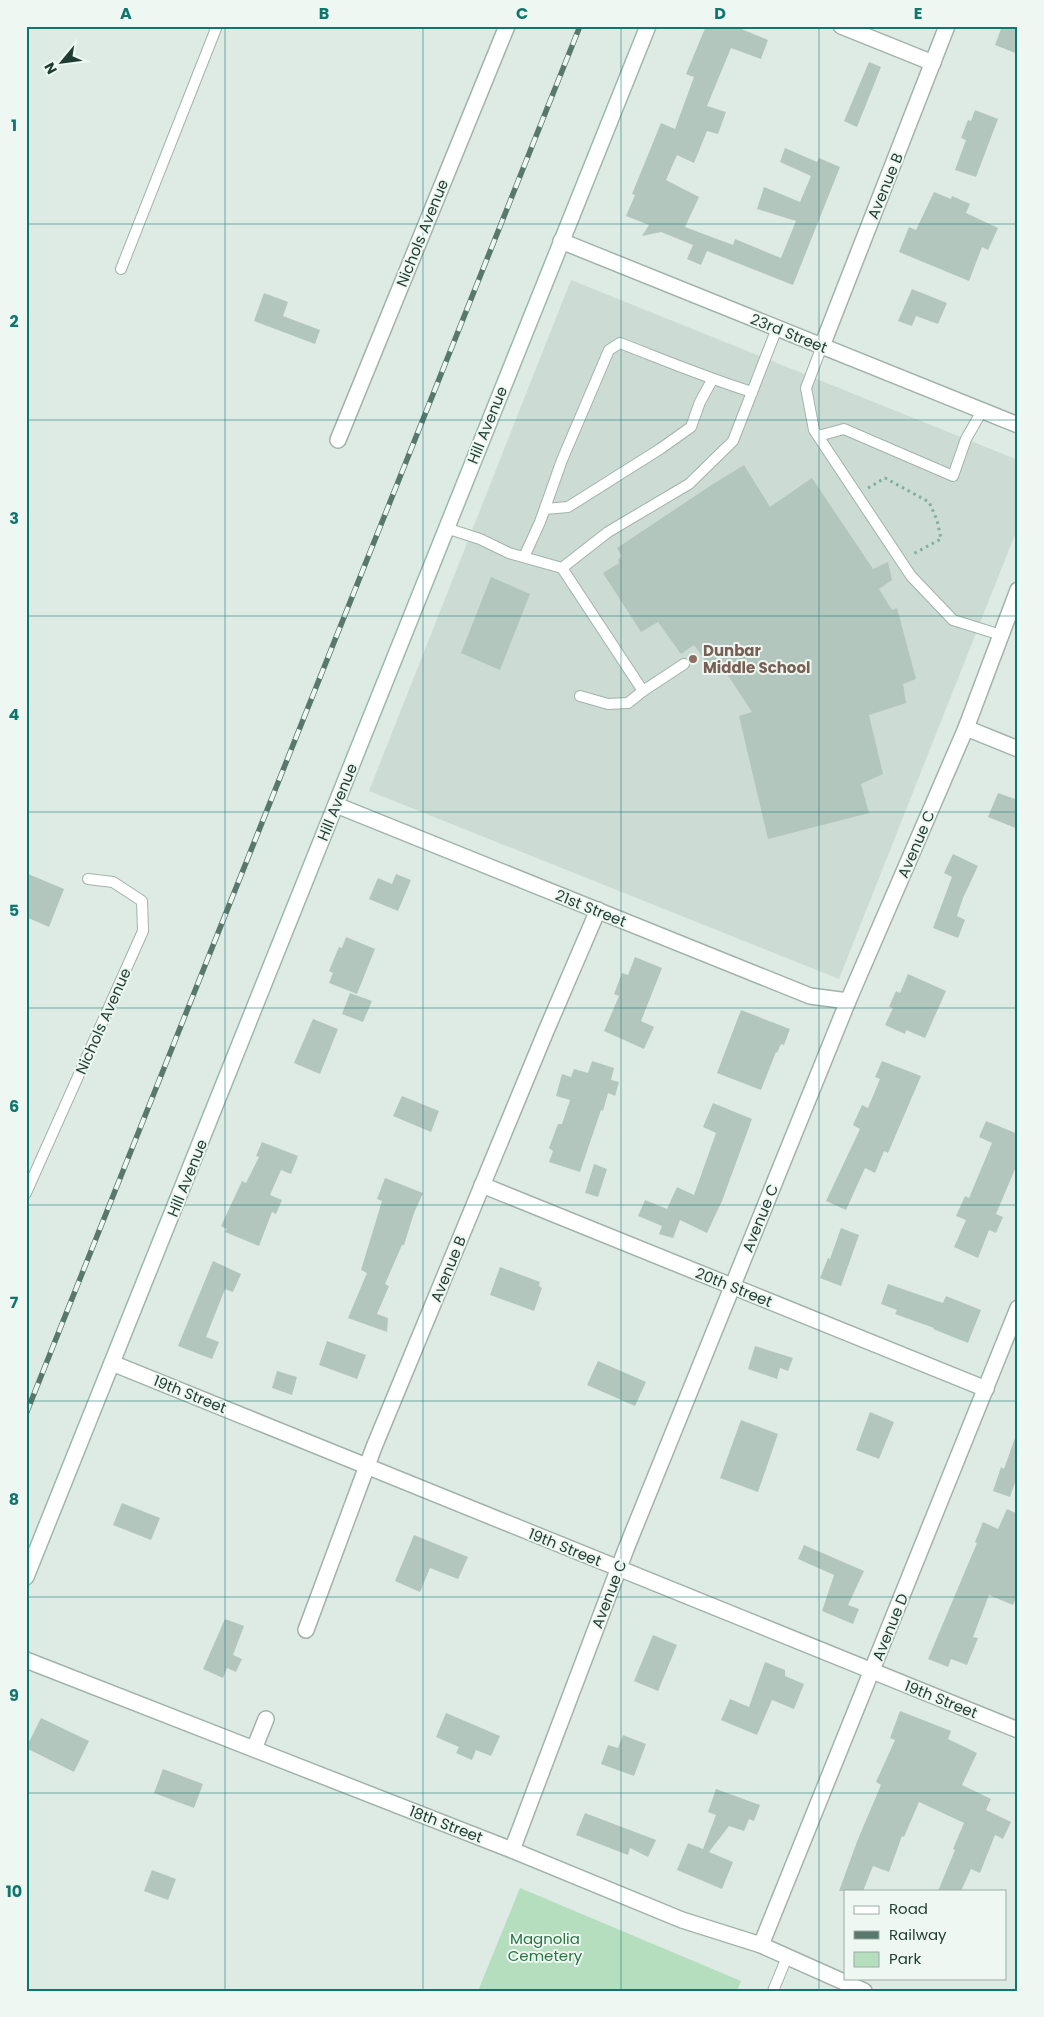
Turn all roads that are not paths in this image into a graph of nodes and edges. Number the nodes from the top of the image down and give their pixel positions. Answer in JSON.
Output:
{"nodes":[{"id":1,"x":216,"y":26,"type":"edge"},
{"id":2,"x":507,"y":26,"type":"edge"},
{"id":3,"x":648,"y":26,"type":"edge"},
{"id":4,"x":841,"y":26,"type":"edge"},
{"id":5,"x":948,"y":26,"type":"edge"},
{"id":6,"x":933,"y":63,"type":"junction"},
{"id":7,"x":561,"y":241,"type":"junction"},
{"id":8,"x":121,"y":270,"type":"dead end"},
{"id":9,"x":777,"y":328,"type":"junction"},
{"id":10,"x":822,"y":346,"type":"junction"},
{"id":11,"x":712,"y":380,"type":"junction"},
{"id":12,"x":752,"y":392,"type":"junction"},
{"id":13,"x":982,"y":411,"type":"junction"},
{"id":14,"x":1018,"y":425,"type":"edge"},
{"id":15,"x":818,"y":436,"type":"junction"},
{"id":16,"x":338,"y":440,"type":"dead end"},
{"id":17,"x":545,"y":509,"type":"junction"},
{"id":18,"x":446,"y":528,"type":"junction"},
{"id":19,"x":524,"y":556,"type":"junction"},
{"id":20,"x":562,"y":568,"type":"junction"},
{"id":21,"x":1018,"y":590,"type":"edge"},
{"id":22,"x":1001,"y":635,"type":"junction"},
{"id":23,"x":684,"y":664,"type":"dead end"},
{"id":24,"x":643,"y":691,"type":"junction"},
{"id":25,"x":580,"y":696,"type":"dead end"},
{"id":26,"x":966,"y":728,"type":"junction"},
{"id":27,"x":1018,"y":749,"type":"edge"},
{"id":28,"x":336,"y":804,"type":"junction"},
{"id":29,"x":88,"y":879,"type":"dead end"},
{"id":30,"x":598,"y":910,"type":"junction"},
{"id":31,"x":848,"y":1001,"type":"junction"},
{"id":32,"x":482,"y":1185,"type":"junction"},
{"id":33,"x":26,"y":1193,"type":"edge"},
{"id":34,"x":732,"y":1286,"type":"junction"},
{"id":35,"x":1018,"y":1308,"type":"edge"},
{"id":36,"x":112,"y":1363,"type":"junction"},
{"id":37,"x":986,"y":1389,"type":"junction"},
{"id":38,"x":367,"y":1466,"type":"junction"},
{"id":39,"x":618,"y":1568,"type":"junction"},
{"id":40,"x":26,"y":1577,"type":"edge"},
{"id":41,"x":306,"y":1630,"type":"dead end"},
{"id":42,"x":26,"y":1660,"type":"edge"},
{"id":43,"x":872,"y":1670,"type":"junction"},
{"id":44,"x":266,"y":1719,"type":"dead end"},
{"id":45,"x":1018,"y":1730,"type":"edge"},
{"id":46,"x":254,"y":1749,"type":"junction"},
{"id":47,"x":512,"y":1850,"type":"junction"},
{"id":48,"x":761,"y":1945,"type":"junction"},
{"id":49,"x":787,"y":1957,"type":"junction"},
{"id":50,"x":773,"y":1991,"type":"edge"},
{"id":51,"x":864,"y":1991,"type":"edge"}],
"edges":[{"from":1,"to":8,"type":"lane"},
{"from":2,"to":16,"type":"street","name":"Nichols Avenue"},
{"from":3,"to":7,"type":"street","name":"Hill Avenue"},
{"from":4,"to":6,"type":"street"},
{"from":5,"to":6,"type":"street","name":"Avenue B"},
{"from":6,"to":10,"type":"street","name":"Avenue B"},
{"from":7,"to":9,"type":"street","name":"23rd Street"},
{"from":7,"to":18,"type":"street","name":"Hill Avenue"},
{"from":9,"to":10,"type":"street","name":"23rd Street"},
{"from":9,"to":12,"type":"lane"},
{"from":10,"to":13,"type":"street","name":"23rd Street"},
{"from":10,"to":15,"type":"lane"},
{"from":11,"to":12,"type":"lane"},
{"from":11,"to":17,"type":"lane"},
{"from":11,"to":17,"type":"lane"},
{"from":12,"to":20,"type":"lane"},
{"from":13,"to":14,"type":"street","name":"23rd Street"},
{"from":13,"to":15,"type":"lane"},
{"from":15,"to":22,"type":"lane"},
{"from":17,"to":19,"type":"lane"},
{"from":18,"to":19,"type":"lane"},
{"from":18,"to":28,"type":"street","name":"Hill Avenue"},
{"from":19,"to":20,"type":"lane"},
{"from":20,"to":24,"type":"lane"},
{"from":21,"to":22,"type":"street","name":"Avenue C"},
{"from":22,"to":26,"type":"street","name":"Avenue C"},
{"from":23,"to":24,"type":"lane"},
{"from":24,"to":25,"type":"lane"},
{"from":26,"to":27,"type":"street"},
{"from":26,"to":31,"type":"street","name":"Avenue C"},
{"from":28,"to":30,"type":"street","name":"21st Street"},
{"from":28,"to":36,"type":"street","name":"Hill Avenue"},
{"from":29,"to":33,"type":"lane","name":"Nichols Avenue"},
{"from":30,"to":31,"type":"street","name":"21st Street"},
{"from":30,"to":32,"type":"street","name":"Avenue B"},
{"from":31,"to":34,"type":"street","name":"Avenue C"},
{"from":32,"to":34,"type":"street","name":"20th Street"},
{"from":32,"to":38,"type":"street","name":"Avenue B"},
{"from":34,"to":37,"type":"street","name":"20th Street"},
{"from":34,"to":39,"type":"street","name":"Avenue C"},
{"from":35,"to":37,"type":"street","name":"Avenue D"},
{"from":36,"to":38,"type":"street","name":"19th Street"},
{"from":36,"to":40,"type":"street","name":"Hill Avenue"},
{"from":37,"to":43,"type":"street","name":"Avenue D"},
{"from":38,"to":39,"type":"street","name":"19th Street"},
{"from":38,"to":41,"type":"street","name":"Avenue B"},
{"from":39,"to":43,"type":"street","name":"19th Street"},
{"from":39,"to":47,"type":"street","name":"Avenue C"},
{"from":42,"to":46,"type":"street","name":"18th Street"},
{"from":43,"to":45,"type":"street","name":"19th Street"},
{"from":43,"to":48,"type":"street","name":"Avenue D"},
{"from":44,"to":46,"type":"street"},
{"from":46,"to":47,"type":"street","name":"18th Street"},
{"from":47,"to":48,"type":"street","name":"18th Street"},
{"from":48,"to":49,"type":"street","name":"18th Street"},
{"from":49,"to":50,"type":"lane"},
{"from":49,"to":51,"type":"street","name":"18th Street"}]}
